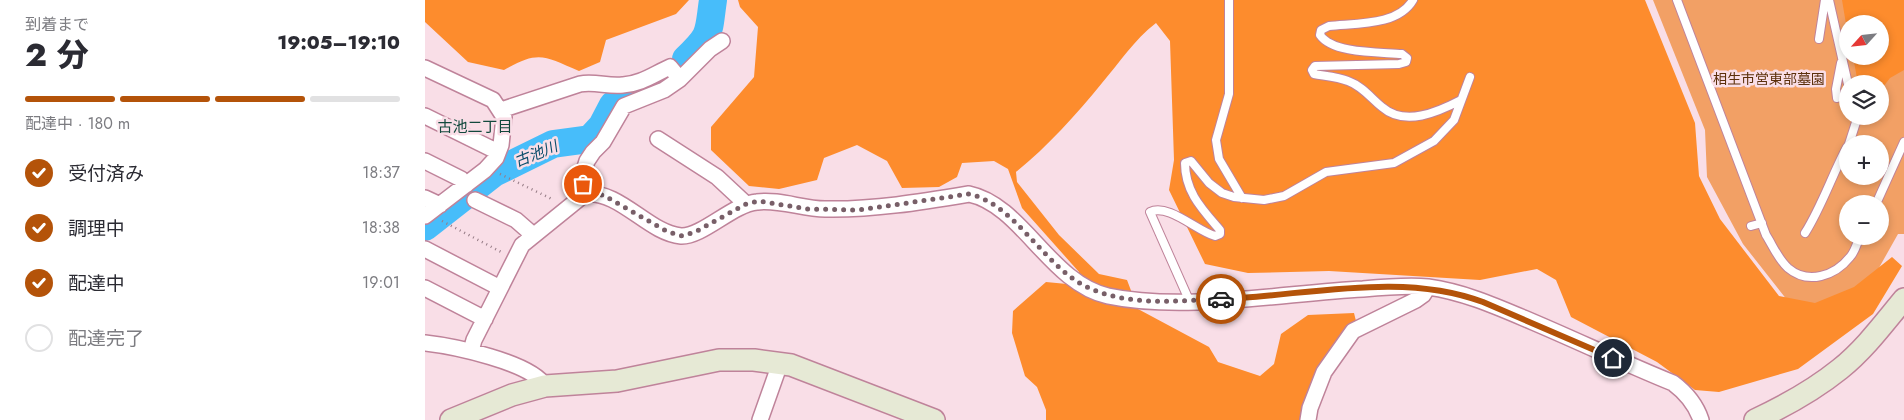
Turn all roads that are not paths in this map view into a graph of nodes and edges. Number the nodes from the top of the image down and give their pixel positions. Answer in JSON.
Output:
{"nodes":[{"id":1,"x":1229,"y":0,"type":"edge"},
{"id":2,"x":1413,"y":0,"type":"edge"},
{"id":3,"x":1677,"y":0,"type":"edge"},
{"id":4,"x":1825,"y":0,"type":"edge"},
{"id":5,"x":1829,"y":0,"type":"edge"},
{"id":6,"x":1819,"y":39,"type":"dead end"},
{"id":7,"x":722,"y":41,"type":"dead end"},
{"id":8,"x":1839,"y":47,"type":"edge"},
{"id":9,"x":1841,"y":65,"type":"edge"},
{"id":10,"x":425,"y":68,"type":"edge"},
{"id":11,"x":1471,"y":77,"type":"dead end"},
{"id":12,"x":680,"y":78,"type":"junction"},
{"id":13,"x":1837,"y":98,"type":"dead end"},
{"id":14,"x":1461,"y":100,"type":"junction"},
{"id":15,"x":501,"y":110,"type":"junction"},
{"id":16,"x":425,"y":116,"type":"edge"},
{"id":17,"x":658,"y":139,"type":"dead end"},
{"id":18,"x":1904,"y":142,"type":"edge"},
{"id":19,"x":499,"y":152,"type":"junction"},
{"id":20,"x":425,"y":160,"type":"edge"},
{"id":21,"x":1839,"y":162,"type":"edge"},
{"id":22,"x":466,"y":185,"type":"junction"},
{"id":23,"x":585,"y":194,"type":"junction"},
{"id":24,"x":1880,"y":195,"type":"edge"},
{"id":25,"x":425,"y":198,"type":"edge"},
{"id":26,"x":1242,"y":198,"type":"junction"},
{"id":27,"x":475,"y":200,"type":"dead end"},
{"id":28,"x":746,"y":204,"type":"junction"},
{"id":29,"x":440,"y":205,"type":"junction"},
{"id":30,"x":425,"y":216,"type":"edge"},
{"id":31,"x":1762,"y":223,"type":"junction"},
{"id":32,"x":1751,"y":226,"type":"dead end"},
{"id":33,"x":1805,"y":233,"type":"dead end"},
{"id":34,"x":532,"y":234,"type":"junction"},
{"id":35,"x":1856,"y":245,"type":"edge"},
{"id":36,"x":425,"y":249,"type":"edge"},
{"id":37,"x":1428,"y":287,"type":"junction"},
{"id":38,"x":425,"y":288,"type":"edge"},
{"id":39,"x":500,"y":288,"type":"junction"},
{"id":40,"x":1904,"y":299,"type":"edge"},
{"id":41,"x":1189,"y":300,"type":"junction"},
{"id":42,"x":485,"y":320,"type":"junction"},
{"id":43,"x":425,"y":342,"type":"edge"},
{"id":44,"x":471,"y":352,"type":"junction"},
{"id":45,"x":777,"y":363,"type":"junction"},
{"id":46,"x":545,"y":386,"type":"junction"},
{"id":47,"x":451,"y":420,"type":"edge"},
{"id":48,"x":760,"y":420,"type":"edge"},
{"id":49,"x":934,"y":420,"type":"edge"},
{"id":50,"x":1308,"y":420,"type":"edge"},
{"id":51,"x":1701,"y":420,"type":"edge"},
{"id":52,"x":1755,"y":420,"type":"edge"}],
"edges":[{"from":1,"to":26,"type":"lane"},
{"from":2,"to":14,"type":"lane"},
{"from":3,"to":31,"type":"lane"},
{"from":4,"to":6,"type":"lane"},
{"from":5,"to":8,"type":"lane"},
{"from":7,"to":12,"type":"street"},
{"from":9,"to":13,"type":"lane"},
{"from":10,"to":15,"type":"street"},
{"from":11,"to":14,"type":"lane"},
{"from":12,"to":15,"type":"street"},
{"from":12,"to":23,"type":"street"},
{"from":14,"to":26,"type":"lane"},
{"from":15,"to":19,"type":"street"},
{"from":16,"to":19,"type":"street"},
{"from":17,"to":28,"type":"street"},
{"from":18,"to":24,"type":"lane"},
{"from":19,"to":22,"type":"street"},
{"from":20,"to":22,"type":"street"},
{"from":21,"to":33,"type":"lane"},
{"from":22,"to":29,"type":"street"},
{"from":23,"to":28,"type":"street"},
{"from":23,"to":34,"type":"street"},
{"from":25,"to":29,"type":"street"},
{"from":26,"to":41,"type":"lane"},
{"from":27,"to":34,"type":"street"},
{"from":28,"to":41,"type":"street"},
{"from":29,"to":30,"type":"street"},
{"from":31,"to":32,"type":"lane"},
{"from":31,"to":35,"type":"lane"},
{"from":34,"to":39,"type":"street"},
{"from":36,"to":39,"type":"street"},
{"from":37,"to":41,"type":"street"},
{"from":37,"to":50,"type":"street"},
{"from":37,"to":51,"type":"street"},
{"from":38,"to":42,"type":"street"},
{"from":39,"to":42,"type":"street"},
{"from":40,"to":52,"type":"street"},
{"from":42,"to":44,"type":"street"},
{"from":43,"to":44,"type":"street"},
{"from":44,"to":46,"type":"street"},
{"from":45,"to":46,"type":"street"},
{"from":45,"to":48,"type":"street"},
{"from":45,"to":49,"type":"street"},
{"from":46,"to":47,"type":"street"}]}
